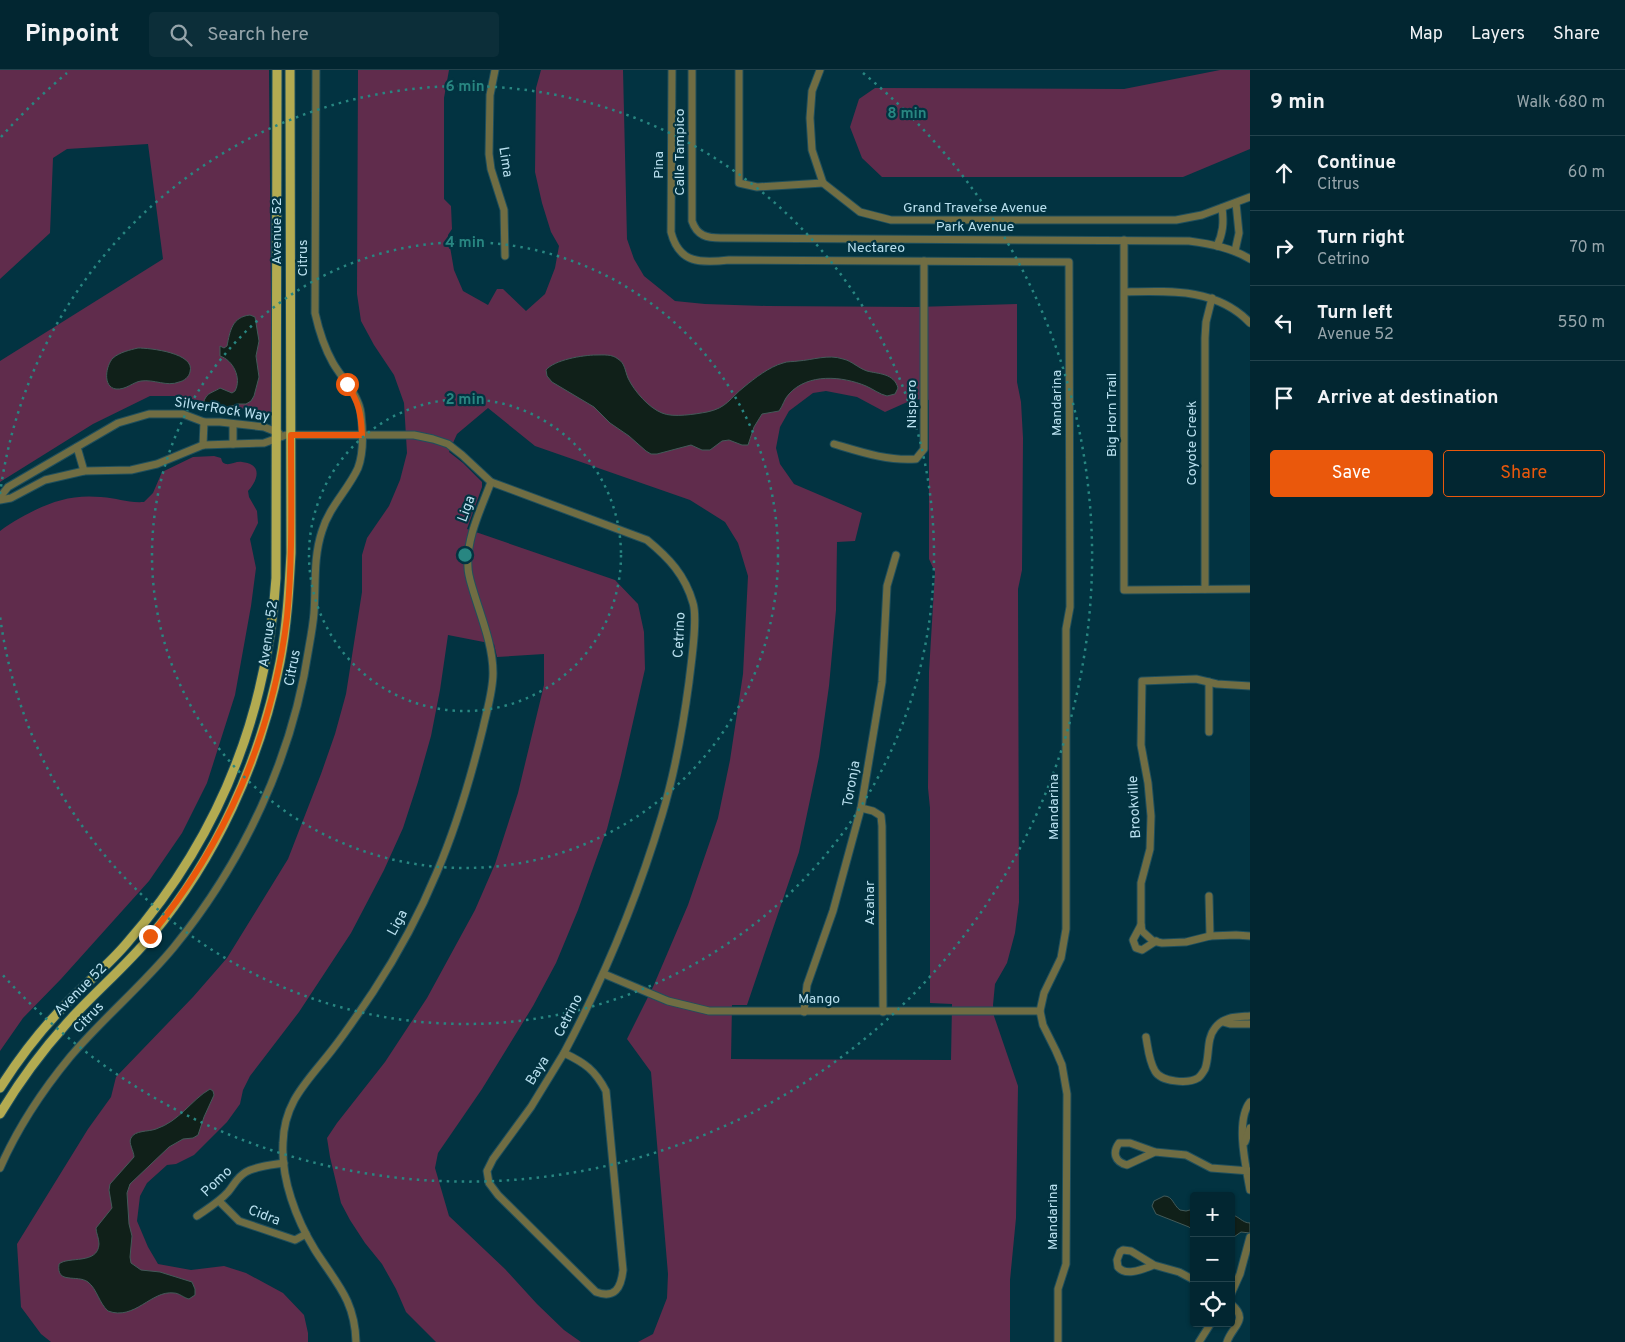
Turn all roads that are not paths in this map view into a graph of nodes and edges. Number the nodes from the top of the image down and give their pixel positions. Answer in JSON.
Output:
{"nodes":[{"id":1,"x":277,"y":70,"type":"edge"},
{"id":2,"x":290,"y":70,"type":"edge"},
{"id":3,"x":316,"y":70,"type":"edge"},
{"id":4,"x":495,"y":70,"type":"edge"},
{"id":5,"x":672,"y":70,"type":"edge"},
{"id":6,"x":692,"y":70,"type":"edge"},
{"id":7,"x":739,"y":70,"type":"edge"},
{"id":8,"x":820,"y":70,"type":"edge"},
{"id":9,"x":823,"y":183,"type":"junction"},
{"id":10,"x":1250,"y":197,"type":"edge"},
{"id":11,"x":1236,"y":203,"type":"junction"},
{"id":12,"x":1222,"y":208,"type":"junction"},
{"id":13,"x":698,"y":233,"type":"joint"},
{"id":14,"x":1124,"y":240,"type":"junction"},
{"id":15,"x":1217,"y":246,"type":"junction"},
{"id":16,"x":1235,"y":251,"type":"junction"},
{"id":17,"x":684,"y":255,"type":"joint"},
{"id":18,"x":505,"y":256,"type":"dead end"},
{"id":19,"x":1250,"y":260,"type":"edge"},
{"id":20,"x":924,"y":261,"type":"junction"},
{"id":21,"x":1069,"y":262,"type":"joint"},
{"id":22,"x":1125,"y":292,"type":"junction"},
{"id":23,"x":1212,"y":298,"type":"junction"},
{"id":24,"x":1250,"y":323,"type":"edge"},
{"id":25,"x":204,"y":422,"type":"junction"},
{"id":26,"x":233,"y":425,"type":"junction"},
{"id":27,"x":276,"y":435,"type":"junction"},
{"id":28,"x":288,"y":435,"type":"junction"},
{"id":29,"x":362,"y":435,"type":"junction"},
{"id":30,"x":233,"y":444,"type":"junction"},
{"id":31,"x":834,"y":444,"type":"dead end"},
{"id":32,"x":203,"y":446,"type":"junction"},
{"id":33,"x":77,"y":448,"type":"junction"},
{"id":34,"x":84,"y":471,"type":"junction"},
{"id":35,"x":491,"y":482,"type":"junction"},
{"id":36,"x":0,"y":498,"type":"edge"},
{"id":37,"x":896,"y":555,"type":"dead end"},
{"id":38,"x":1205,"y":589,"type":"junction"},
{"id":39,"x":1250,"y":589,"type":"edge"},
{"id":40,"x":1209,"y":682,"type":"junction"},
{"id":41,"x":1250,"y":686,"type":"edge"},
{"id":42,"x":1209,"y":732,"type":"dead end"},
{"id":43,"x":861,"y":808,"type":"junction"},
{"id":44,"x":1209,"y":896,"type":"dead end"},
{"id":45,"x":1142,"y":928,"type":"junction"},
{"id":46,"x":1210,"y":936,"type":"junction"},
{"id":47,"x":1250,"y":936,"type":"edge"},
{"id":48,"x":1156,"y":942,"type":"junction"},
{"id":49,"x":604,"y":974,"type":"junction"},
{"id":50,"x":1040,"y":1011,"type":"junction"},
{"id":51,"x":804,"y":1012,"type":"junction"},
{"id":52,"x":883,"y":1012,"type":"junction"},
{"id":53,"x":1250,"y":1016,"type":"edge"},
{"id":54,"x":1223,"y":1022,"type":"junction"},
{"id":55,"x":1250,"y":1024,"type":"edge"},
{"id":56,"x":1146,"y":1037,"type":"dead end"},
{"id":57,"x":564,"y":1053,"type":"junction"},
{"id":58,"x":0,"y":1088,"type":"edge"},
{"id":59,"x":1250,"y":1102,"type":"edge"},
{"id":60,"x":0,"y":1114,"type":"edge"},
{"id":61,"x":1250,"y":1128,"type":"edge"},
{"id":62,"x":1244,"y":1145,"type":"junction"},
{"id":63,"x":1155,"y":1152,"type":"junction"},
{"id":64,"x":284,"y":1163,"type":"junction"},
{"id":65,"x":0,"y":1168,"type":"edge"},
{"id":66,"x":1249,"y":1171,"type":"edge"},
{"id":67,"x":1250,"y":1190,"type":"edge"},
{"id":68,"x":219,"y":1201,"type":"junction"},
{"id":69,"x":197,"y":1216,"type":"dead end"},
{"id":70,"x":306,"y":1234,"type":"junction"},
{"id":71,"x":1250,"y":1238,"type":"edge"},
{"id":72,"x":1154,"y":1266,"type":"junction"},
{"id":73,"x":1190,"y":1278,"type":"edge"},
{"id":74,"x":1235,"y":1285,"type":"edge"},
{"id":75,"x":1235,"y":1308,"type":"edge"},
{"id":76,"x":1208,"y":1327,"type":"edge"},
{"id":77,"x":356,"y":1342,"type":"edge"},
{"id":78,"x":1058,"y":1342,"type":"edge"},
{"id":79,"x":1199,"y":1342,"type":"edge"},
{"id":80,"x":1227,"y":1342,"type":"edge"}],
"edges":[{"from":1,"to":27,"type":"main road","name":"Avenue 52"},
{"from":2,"to":28,"type":"main road","name":"Avenue 52"},
{"from":3,"to":29,"type":"street","name":"Citrus"},
{"from":4,"to":18,"type":"street","name":"Lima"},
{"from":5,"to":17,"type":"street","name":"Pina"},
{"from":6,"to":13,"type":"street","name":"Calle Tampico"},
{"from":7,"to":9,"type":"street"},
{"from":8,"to":9,"type":"street"},
{"from":9,"to":12,"type":"street","name":"Grand Traverse Avenue"},
{"from":10,"to":11,"type":"street","name":"Grand Traverse Avenue"},
{"from":11,"to":12,"type":"street","name":"Grand Traverse Avenue"},
{"from":11,"to":16,"type":"street"},
{"from":12,"to":15,"type":"street"},
{"from":13,"to":14,"type":"street","name":"Park Avenue"},
{"from":14,"to":15,"type":"street","name":"Park Avenue"},
{"from":14,"to":22,"type":"street","name":"Big Horn Trail"},
{"from":15,"to":16,"type":"street","name":"Park Avenue"},
{"from":16,"to":19,"type":"street","name":"Park Avenue"},
{"from":17,"to":20,"type":"street","name":"Nectareo"},
{"from":20,"to":21,"type":"street","name":"Nectareo"},
{"from":20,"to":31,"type":"street","name":"Nispero"},
{"from":21,"to":50,"type":"street","name":"Mandarina"},
{"from":22,"to":23,"type":"street"},
{"from":22,"to":38,"type":"street","name":"Big Horn Trail"},
{"from":23,"to":24,"type":"street"},
{"from":23,"to":38,"type":"street","name":"Coyote Creek"},
{"from":25,"to":26,"type":"street","name":"SilverRock Way"},
{"from":25,"to":32,"type":"street"},
{"from":25,"to":33,"type":"street","name":"SilverRock Way"},
{"from":26,"to":27,"type":"street","name":"SilverRock Way"},
{"from":26,"to":30,"type":"street"},
{"from":27,"to":28,"type":"street","name":"SilverRock Way"},
{"from":27,"to":30,"type":"street","name":"SilverRock Way"},
{"from":27,"to":58,"type":"main road","name":"Avenue 52"},
{"from":28,"to":29,"type":"street","name":"Cetrino"},
{"from":28,"to":60,"type":"main road","name":"Avenue 52"},
{"from":29,"to":35,"type":"street","name":"Cetrino"},
{"from":29,"to":65,"type":"street","name":"Citrus"},
{"from":30,"to":32,"type":"street","name":"SilverRock Way"},
{"from":32,"to":34,"type":"street","name":"SilverRock Way"},
{"from":33,"to":34,"type":"street"},
{"from":33,"to":36,"type":"street","name":"SilverRock Way"},
{"from":34,"to":36,"type":"street","name":"SilverRock Way"},
{"from":35,"to":49,"type":"street","name":"Cetrino"},
{"from":35,"to":64,"type":"street","name":"Liga"},
{"from":37,"to":43,"type":"street","name":"Toronja"},
{"from":38,"to":39,"type":"street"},
{"from":40,"to":41,"type":"street"},
{"from":40,"to":42,"type":"street"},
{"from":40,"to":45,"type":"street","name":"Brookville"},
{"from":43,"to":51,"type":"street","name":"Toronja"},
{"from":43,"to":52,"type":"street","name":"Azahar"},
{"from":44,"to":46,"type":"street"},
{"from":45,"to":48,"type":"street"},
{"from":45,"to":48,"type":"street","name":"Brookville"},
{"from":46,"to":47,"type":"street"},
{"from":46,"to":48,"type":"street"},
{"from":49,"to":51,"type":"street","name":"Mango"},
{"from":49,"to":57,"type":"street","name":"Cetrino"},
{"from":50,"to":52,"type":"street","name":"Mango"},
{"from":50,"to":78,"type":"street","name":"Mandarina"},
{"from":51,"to":52,"type":"street","name":"Mango"},
{"from":53,"to":54,"type":"street"},
{"from":54,"to":55,"type":"street"},
{"from":54,"to":56,"type":"street"},
{"from":57,"to":57,"type":"street","name":"Baya"},
{"from":59,"to":62,"type":"street"},
{"from":61,"to":62,"type":"street"},
{"from":62,"to":66,"type":"street"},
{"from":63,"to":63,"type":"street"},
{"from":63,"to":66,"type":"street"},
{"from":64,"to":68,"type":"street","name":"Pomo"},
{"from":64,"to":70,"type":"street","name":"Liga"},
{"from":66,"to":67,"type":"street"},
{"from":68,"to":69,"type":"street","name":"Pomo"},
{"from":68,"to":70,"type":"street","name":"Cidra"},
{"from":70,"to":77,"type":"street","name":"Liga"},
{"from":71,"to":74,"type":"street"},
{"from":72,"to":72,"type":"street"},
{"from":72,"to":73,"type":"street"},
{"from":75,"to":80,"type":"street"},
{"from":76,"to":79,"type":"street"}]}
